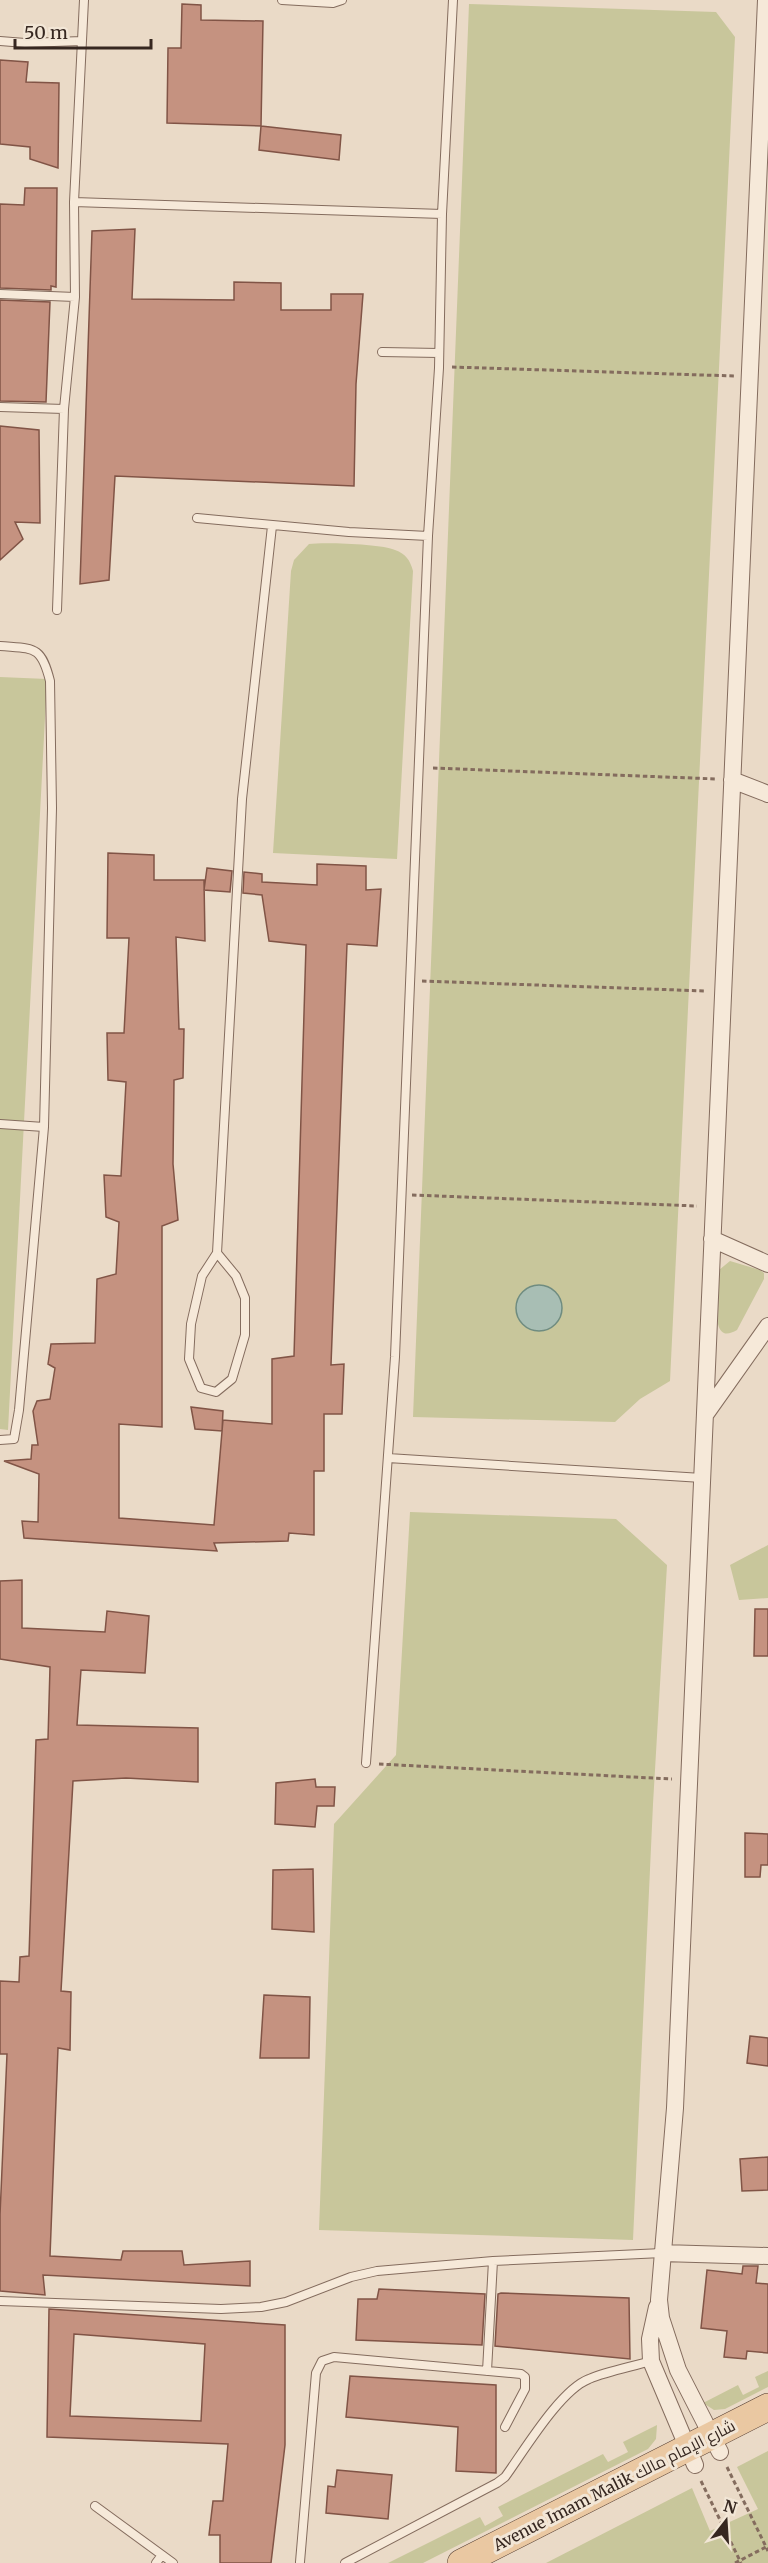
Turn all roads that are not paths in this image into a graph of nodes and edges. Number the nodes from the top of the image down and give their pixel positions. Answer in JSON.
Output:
{"nodes":[{"id":1,"x":84,"y":0,"type":"edge"},
{"id":2,"x":282,"y":0,"type":"edge"},
{"id":3,"x":342,"y":0,"type":"edge"},
{"id":4,"x":453,"y":0,"type":"edge"},
{"id":5,"x":766,"y":0,"type":"edge"},
{"id":6,"x":0,"y":41,"type":"edge"},
{"id":7,"x":82,"y":41,"type":"junction"},
{"id":8,"x":74,"y":202,"type":"junction"},
{"id":9,"x":442,"y":214,"type":"junction"},
{"id":10,"x":0,"y":294,"type":"edge"},
{"id":11,"x":75,"y":297,"type":"junction"},
{"id":12,"x":382,"y":352,"type":"dead end"},
{"id":13,"x":439,"y":353,"type":"junction"},
{"id":14,"x":0,"y":407,"type":"edge"},
{"id":15,"x":64,"y":409,"type":"junction"},
{"id":16,"x":197,"y":518,"type":"dead end"},
{"id":17,"x":272,"y":526,"type":"junction"},
{"id":18,"x":428,"y":536,"type":"junction"},
{"id":19,"x":57,"y":610,"type":"dead end"},
{"id":20,"x":0,"y":646,"type":"edge"},
{"id":21,"x":732,"y":780,"type":"junction"},
{"id":22,"x":768,"y":794,"type":"edge"},
{"id":23,"x":0,"y":1124,"type":"edge"},
{"id":24,"x":44,"y":1127,"type":"junction"},
{"id":25,"x":712,"y":1239,"type":"junction"},
{"id":26,"x":217,"y":1253,"type":"junction"},
{"id":27,"x":768,"y":1264,"type":"edge"},
{"id":28,"x":768,"y":1326,"type":"edge"},
{"id":29,"x":705,"y":1415,"type":"junction"},
{"id":30,"x":0,"y":1440,"type":"edge"},
{"id":31,"x":388,"y":1458,"type":"junction"},
{"id":32,"x":702,"y":1478,"type":"junction"},
{"id":33,"x":366,"y":1763,"type":"road end"},
{"id":34,"x":662,"y":2253,"type":"junction"},
{"id":35,"x":768,"y":2256,"type":"edge"},
{"id":36,"x":493,"y":2261,"type":"junction"},
{"id":37,"x":659,"y":2300,"type":"junction"},
{"id":38,"x":0,"y":2301,"type":"edge"},
{"id":39,"x":651,"y":2361,"type":"junction"},
{"id":40,"x":487,"y":2371,"type":"junction"},
{"id":41,"x":768,"y":2407,"type":"edge"},
{"id":42,"x":505,"y":2427,"type":"dead end"},
{"id":43,"x":768,"y":2428,"type":"edge"},
{"id":44,"x":717,"y":2444,"type":"junction"},
{"id":45,"x":691,"y":2457,"type":"junction"},
{"id":46,"x":95,"y":2506,"type":"dead end"},
{"id":47,"x":162,"y":2555,"type":"junction"},
{"id":48,"x":300,"y":2562,"type":"edge"},
{"id":49,"x":156,"y":2563,"type":"edge"},
{"id":50,"x":173,"y":2563,"type":"edge"},
{"id":51,"x":345,"y":2563,"type":"edge"},
{"id":52,"x":461,"y":2563,"type":"edge"},
{"id":53,"x":501,"y":2563,"type":"edge"}],
"edges":[{"from":1,"to":7,"type":"lane"},
{"from":2,"to":3,"type":"lane"},
{"from":4,"to":9,"type":"lane"},
{"from":5,"to":21,"type":"street"},
{"from":6,"to":7,"type":"lane"},
{"from":7,"to":8,"type":"lane"},
{"from":8,"to":9,"type":"lane"},
{"from":8,"to":11,"type":"lane"},
{"from":9,"to":13,"type":"lane"},
{"from":10,"to":11,"type":"lane"},
{"from":11,"to":15,"type":"lane"},
{"from":12,"to":13,"type":"lane"},
{"from":13,"to":18,"type":"lane"},
{"from":14,"to":15,"type":"lane"},
{"from":15,"to":19,"type":"lane"},
{"from":16,"to":17,"type":"lane"},
{"from":17,"to":18,"type":"lane"},
{"from":17,"to":26,"type":"lane"},
{"from":18,"to":31,"type":"lane"},
{"from":20,"to":24,"type":"lane"},
{"from":21,"to":22,"type":"street"},
{"from":21,"to":25,"type":"street"},
{"from":23,"to":24,"type":"lane"},
{"from":24,"to":30,"type":"lane"},
{"from":25,"to":27,"type":"street"},
{"from":25,"to":29,"type":"street"},
{"from":26,"to":26,"type":"lane"},
{"from":28,"to":29,"type":"street"},
{"from":29,"to":32,"type":"street"},
{"from":31,"to":32,"type":"lane"},
{"from":31,"to":33,"type":"lane"},
{"from":32,"to":34,"type":"street"},
{"from":34,"to":35,"type":"street"},
{"from":34,"to":36,"type":"lane"},
{"from":34,"to":37,"type":"street"},
{"from":36,"to":38,"type":"lane"},
{"from":36,"to":40,"type":"lane"},
{"from":37,"to":39,"type":"street"},
{"from":37,"to":44,"type":"street"},
{"from":39,"to":45,"type":"street"},
{"from":39,"to":51,"type":"lane"},
{"from":40,"to":42,"type":"lane"},
{"from":40,"to":48,"type":"lane"},
{"from":41,"to":44,"type":"main road","name":"Avenue Imam Malik شارع الإمام مالك"},
{"from":43,"to":44,"type":"main road","name":"Avenue Imam Malik شارع الإمام مالك"},
{"from":44,"to":45,"type":"main road","name":"Avenue Imam Malik شارع الإمام مالك"},
{"from":45,"to":52,"type":"main road","name":"Avenue Imam Malik شارع الإمام مالك"},
{"from":45,"to":53,"type":"main road","name":"Avenue Imam Malik شارع الإمام مالك"},
{"from":46,"to":47,"type":"lane"},
{"from":47,"to":49,"type":"lane"},
{"from":47,"to":50,"type":"lane"}]}
